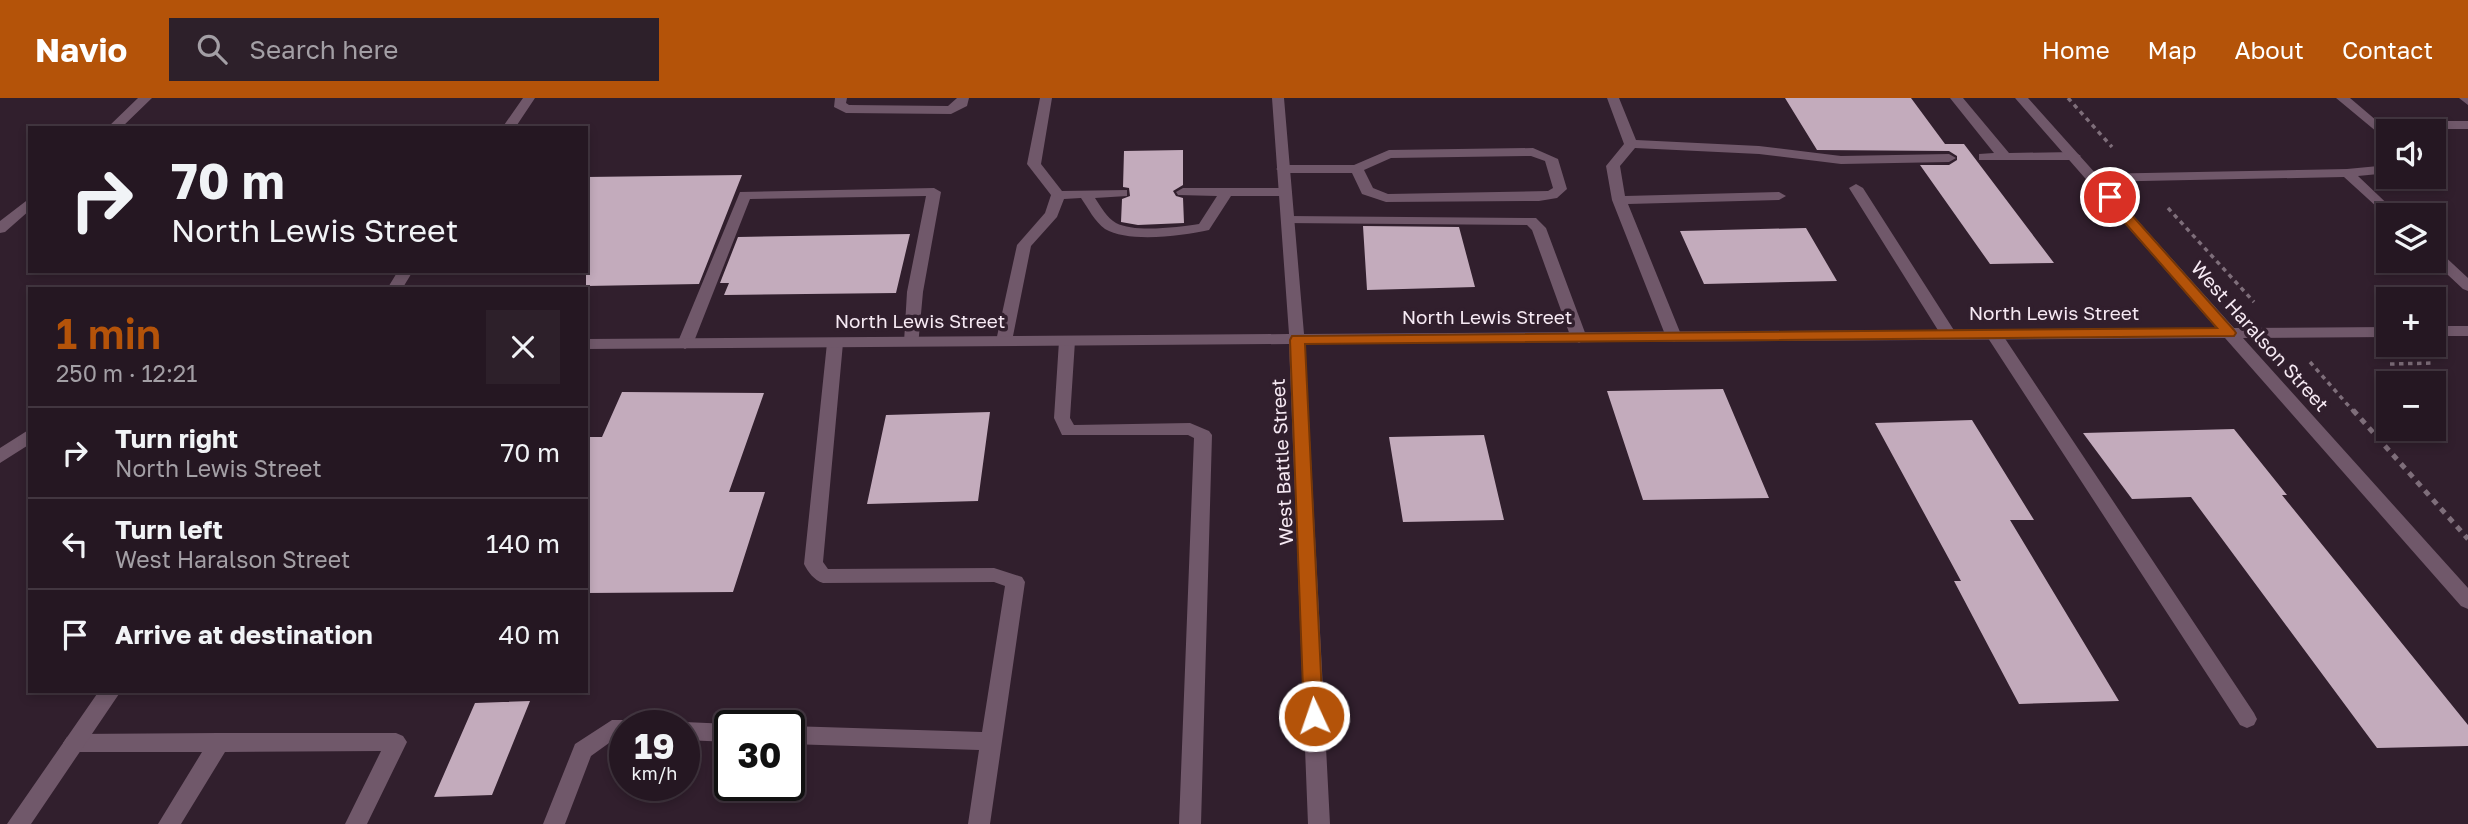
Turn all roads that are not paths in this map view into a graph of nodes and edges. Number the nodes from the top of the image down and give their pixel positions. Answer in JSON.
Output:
{"nodes":[{"id":1,"x":146,"y":98,"type":"edge"},
{"id":2,"x":529,"y":98,"type":"edge"},
{"id":3,"x":841,"y":98,"type":"edge"},
{"id":4,"x":963,"y":98,"type":"edge"},
{"id":5,"x":1046,"y":98,"type":"edge"},
{"id":6,"x":1278,"y":98,"type":"edge"},
{"id":7,"x":1613,"y":98,"type":"edge"},
{"id":8,"x":1955,"y":98,"type":"edge"},
{"id":9,"x":2021,"y":98,"type":"edge"},
{"id":10,"x":2342,"y":98,"type":"edge"},
{"id":11,"x":2373,"y":125,"type":"junction"},
{"id":12,"x":2468,"y":125,"type":"edge"},
{"id":13,"x":115,"y":126,"type":"edge"},
{"id":14,"x":509,"y":126,"type":"edge"},
{"id":15,"x":2376,"y":127,"type":"edge"},
{"id":16,"x":1631,"y":144,"type":"junction"},
{"id":17,"x":2074,"y":156,"type":"junction"},
{"id":18,"x":1984,"y":157,"type":"dead end"},
{"id":19,"x":2005,"y":157,"type":"junction"},
{"id":20,"x":1950,"y":158,"type":"dead end"},
{"id":21,"x":1283,"y":169,"type":"junction"},
{"id":22,"x":1357,"y":169,"type":"junction"},
{"id":23,"x":2376,"y":170,"type":"edge"},
{"id":24,"x":2347,"y":173,"type":"junction"},
{"id":25,"x":2092,"y":178,"type":"junction"},
{"id":26,"x":1856,"y":188,"type":"dead end"},
{"id":27,"x":1183,"y":192,"type":"dead end"},
{"id":28,"x":1227,"y":192,"type":"junction"},
{"id":29,"x":1285,"y":192,"type":"junction"},
{"id":30,"x":1122,"y":193,"type":"dead end"},
{"id":31,"x":1085,"y":194,"type":"junction"},
{"id":32,"x":1058,"y":195,"type":"junction"},
{"id":33,"x":1779,"y":196,"type":"dead end"},
{"id":34,"x":1619,"y":200,"type":"junction"},
{"id":35,"x":2379,"y":203,"type":"edge"},
{"id":36,"x":28,"y":204,"type":"edge"},
{"id":37,"x":1288,"y":220,"type":"junction"},
{"id":38,"x":0,"y":229,"type":"edge"},
{"id":39,"x":2446,"y":265,"type":"edge"},
{"id":40,"x":2468,"y":286,"type":"edge"},
{"id":41,"x":2446,"y":331,"type":"edge"},
{"id":42,"x":2468,"y":331,"type":"edge"},
{"id":43,"x":2376,"y":332,"type":"edge"},
{"id":44,"x":2229,"y":333,"type":"junction"},
{"id":45,"x":1949,"y":335,"type":"junction"},
{"id":46,"x":1994,"y":335,"type":"junction"},
{"id":47,"x":1674,"y":337,"type":"junction"},
{"id":48,"x":1579,"y":338,"type":"junction"},
{"id":49,"x":1297,"y":340,"type":"junction"},
{"id":50,"x":1004,"y":341,"type":"junction"},
{"id":51,"x":1067,"y":341,"type":"junction"},
{"id":52,"x":912,"y":342,"type":"junction"},
{"id":53,"x":835,"y":343,"type":"junction"},
{"id":54,"x":588,"y":344,"type":"edge"},
{"id":55,"x":685,"y":344,"type":"junction"},
{"id":56,"x":28,"y":436,"type":"edge"},
{"id":57,"x":0,"y":457,"type":"edge"},
{"id":58,"x":2468,"y":601,"type":"edge"},
{"id":59,"x":110,"y":693,"type":"edge"},
{"id":60,"x":2247,"y":719,"type":"dead end"},
{"id":61,"x":609,"y":731,"type":"edge"},
{"id":62,"x":805,"y":735,"type":"edge"},
{"id":63,"x":991,"y":741,"type":"junction"},
{"id":64,"x":219,"y":742,"type":"junction"},
{"id":65,"x":74,"y":743,"type":"junction"},
{"id":66,"x":18,"y":824,"type":"edge"},
{"id":67,"x":169,"y":824,"type":"edge"},
{"id":68,"x":356,"y":824,"type":"edge"},
{"id":69,"x":554,"y":824,"type":"edge"},
{"id":70,"x":979,"y":824,"type":"edge"},
{"id":71,"x":1190,"y":824,"type":"edge"},
{"id":72,"x":1319,"y":824,"type":"edge"}],
"edges":[{"from":1,"to":13,"type":"street"},
{"from":2,"to":14,"type":"street"},
{"from":3,"to":4,"type":"street"},
{"from":5,"to":32,"type":"street"},
{"from":6,"to":21,"type":"street","name":"West Battle Street"},
{"from":7,"to":16,"type":"street"},
{"from":8,"to":19,"type":"street"},
{"from":9,"to":17,"type":"street","name":"West Haralson Street"},
{"from":10,"to":11,"type":"street"},
{"from":11,"to":12,"type":"street"},
{"from":11,"to":15,"type":"street"},
{"from":16,"to":20,"type":"street"},
{"from":16,"to":34,"type":"street"},
{"from":17,"to":19,"type":"street"},
{"from":17,"to":25,"type":"street","name":"West Haralson Street"},
{"from":18,"to":19,"type":"street"},
{"from":21,"to":22,"type":"street"},
{"from":21,"to":29,"type":"street","name":"West Battle Street"},
{"from":22,"to":22,"type":"street"},
{"from":23,"to":24,"type":"street"},
{"from":24,"to":25,"type":"street"},
{"from":24,"to":35,"type":"street"},
{"from":25,"to":44,"type":"street","name":"West Haralson Street"},
{"from":26,"to":45,"type":"street"},
{"from":27,"to":28,"type":"street"},
{"from":28,"to":29,"type":"street"},
{"from":28,"to":31,"type":"street"},
{"from":29,"to":37,"type":"street","name":"West Battle Street"},
{"from":30,"to":31,"type":"street"},
{"from":31,"to":32,"type":"street"},
{"from":32,"to":50,"type":"street"},
{"from":33,"to":34,"type":"street"},
{"from":34,"to":47,"type":"street"},
{"from":36,"to":38,"type":"street"},
{"from":37,"to":48,"type":"street"},
{"from":37,"to":49,"type":"street","name":"West Battle Street"},
{"from":39,"to":40,"type":"street"},
{"from":41,"to":42,"type":"street"},
{"from":43,"to":44,"type":"street","name":"North Lewis Street"},
{"from":44,"to":46,"type":"street","name":"North Lewis Street"},
{"from":44,"to":58,"type":"street","name":"West Haralson Street"},
{"from":45,"to":46,"type":"street","name":"North Lewis Street"},
{"from":45,"to":47,"type":"street","name":"North Lewis Street"},
{"from":46,"to":60,"type":"street"},
{"from":47,"to":48,"type":"street","name":"North Lewis Street"},
{"from":48,"to":49,"type":"street","name":"North Lewis Street"},
{"from":49,"to":51,"type":"street","name":"North Lewis Street"},
{"from":49,"to":72,"type":"street","name":"West Battle Street"},
{"from":50,"to":51,"type":"street","name":"North Lewis Street"},
{"from":50,"to":52,"type":"street","name":"North Lewis Street"},
{"from":51,"to":71,"type":"street"},
{"from":52,"to":53,"type":"street","name":"North Lewis Street"},
{"from":52,"to":55,"type":"street"},
{"from":53,"to":55,"type":"street","name":"North Lewis Street"},
{"from":53,"to":63,"type":"street"},
{"from":54,"to":55,"type":"street","name":"North Lewis Street"},
{"from":56,"to":57,"type":"street"},
{"from":59,"to":65,"type":"street"},
{"from":61,"to":69,"type":"street"},
{"from":62,"to":63,"type":"street"},
{"from":63,"to":70,"type":"street"},
{"from":64,"to":65,"type":"street"},
{"from":64,"to":67,"type":"street"},
{"from":64,"to":68,"type":"street"},
{"from":65,"to":66,"type":"street"}]}
